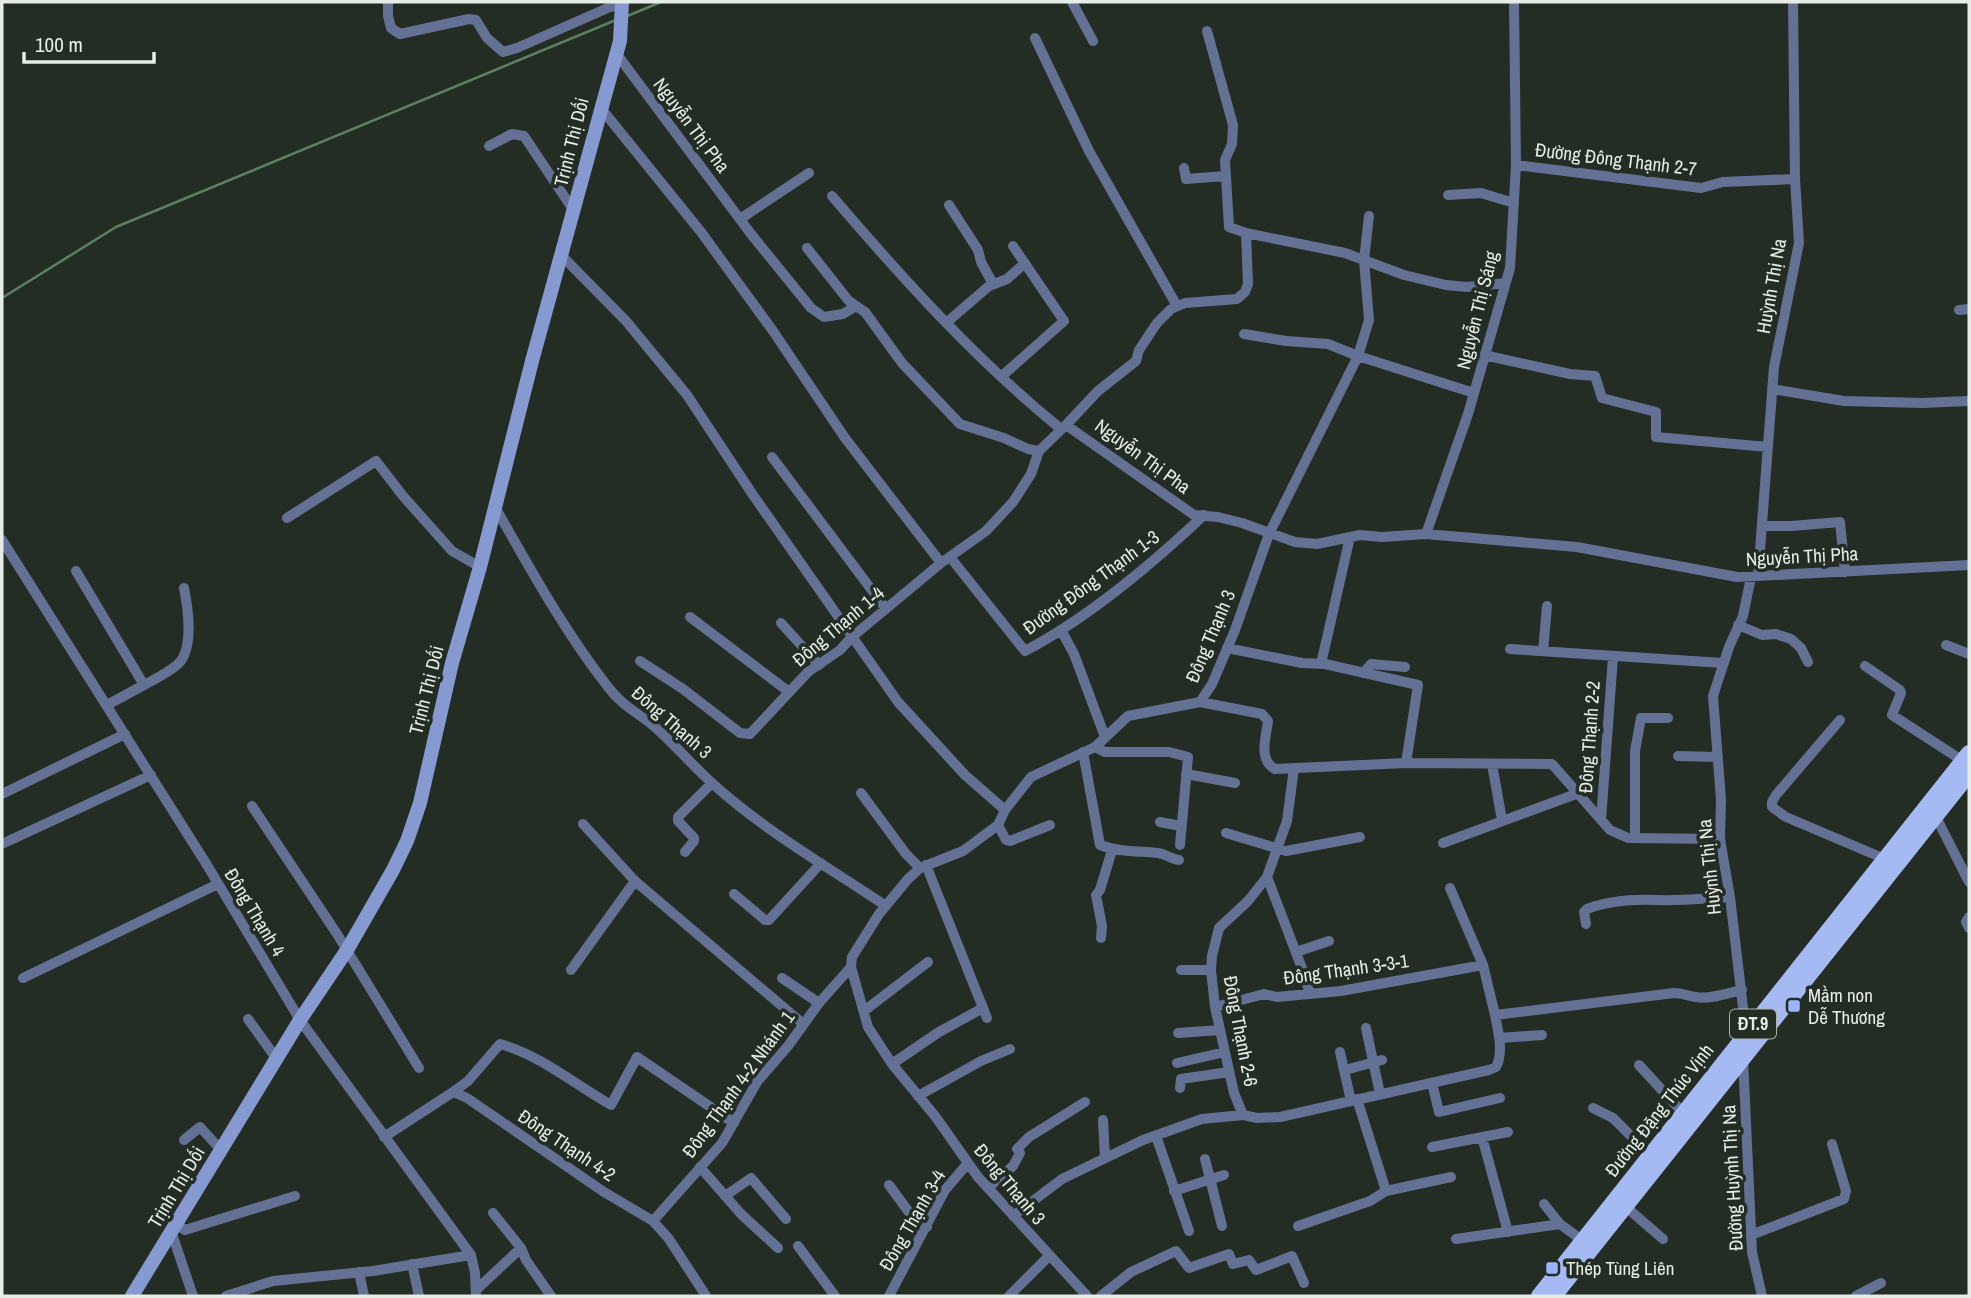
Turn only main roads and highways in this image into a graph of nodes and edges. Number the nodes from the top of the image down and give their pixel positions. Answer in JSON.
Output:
{"nodes":[{"id":1,"x":621,"y":6,"type":"edge"},
{"id":2,"x":1967,"y":763,"type":"edge"},
{"id":3,"x":132,"y":1296,"type":"edge"},
{"id":4,"x":1539,"y":1296,"type":"edge"},
{"id":5,"x":1554,"y":1296,"type":"edge"}],
"edges":[{"from":1,"to":3,"type":"main road","name":"Trịnh Thị Dối"},
{"from":2,"to":4,"type":"main road","name":"Đường Đặng Thúc Vịnh","number":"ĐT.9"},
{"from":2,"to":5,"type":"main road","name":"Đường Đặng Thúc Vịnh","number":"ĐT.9"}]}
